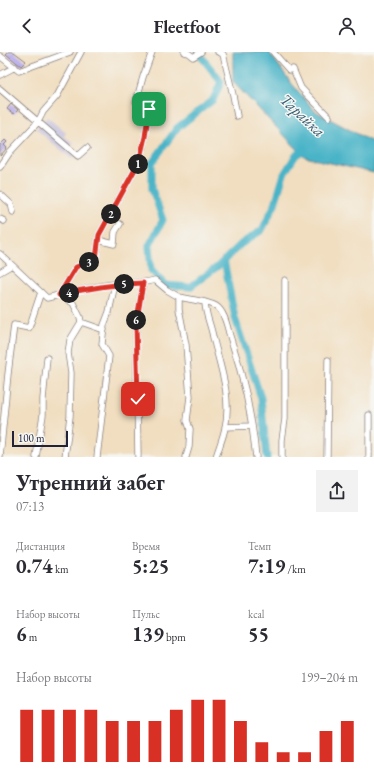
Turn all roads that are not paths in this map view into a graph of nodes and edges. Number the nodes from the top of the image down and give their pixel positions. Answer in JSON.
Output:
{"nodes":[{"id":1,"x":70,"y":52,"type":"edge"},
{"id":2,"x":81,"y":52,"type":"edge"},
{"id":3,"x":152,"y":52,"type":"edge"},
{"id":4,"x":184,"y":52,"type":"edge"},
{"id":5,"x":201,"y":52,"type":"edge"},
{"id":6,"x":218,"y":52,"type":"edge"},
{"id":7,"x":273,"y":52,"type":"edge"},
{"id":8,"x":0,"y":56,"type":"edge"},
{"id":9,"x":15,"y":68,"type":"junction"},
{"id":10,"x":0,"y":75,"type":"edge"},
{"id":11,"x":0,"y":89,"type":"edge"},
{"id":12,"x":237,"y":116,"type":"dead end"},
{"id":13,"x":329,"y":117,"type":"dead end"},
{"id":14,"x":38,"y":122,"type":"junction"},
{"id":15,"x":88,"y":148,"type":"dead end"},
{"id":16,"x":0,"y":167,"type":"edge"},
{"id":17,"x":0,"y":194,"type":"edge"},
{"id":18,"x":13,"y":212,"type":"dead end"},
{"id":19,"x":120,"y":224,"type":"dead end"},
{"id":20,"x":98,"y":240,"type":"junction"},
{"id":21,"x":0,"y":254,"type":"edge"},
{"id":22,"x":12,"y":265,"type":"junction"},
{"id":23,"x":0,"y":272,"type":"edge"},
{"id":24,"x":285,"y":280,"type":"dead end"},
{"id":25,"x":143,"y":283,"type":"junction"},
{"id":26,"x":115,"y":284,"type":"junction"},
{"id":27,"x":41,"y":292,"type":"junction"},
{"id":28,"x":59,"y":295,"type":"junction"},
{"id":29,"x":179,"y":297,"type":"junction"},
{"id":30,"x":205,"y":302,"type":"junction"},
{"id":31,"x":81,"y":322,"type":"junction"},
{"id":32,"x":104,"y":330,"type":"junction"},
{"id":33,"x":47,"y":358,"type":"dead end"},
{"id":34,"x":328,"y":360,"type":"dead end"},
{"id":35,"x":369,"y":415,"type":"dead end"},
{"id":36,"x":252,"y":426,"type":"junction"},
{"id":37,"x":225,"y":427,"type":"junction"},
{"id":38,"x":0,"y":457,"type":"edge"},
{"id":39,"x":36,"y":457,"type":"edge"},
{"id":40,"x":65,"y":457,"type":"edge"},
{"id":41,"x":97,"y":457,"type":"edge"},
{"id":42,"x":138,"y":457,"type":"edge"},
{"id":43,"x":186,"y":457,"type":"edge"},
{"id":44,"x":216,"y":457,"type":"edge"},
{"id":45,"x":256,"y":457,"type":"edge"},
{"id":46,"x":282,"y":457,"type":"edge"},
{"id":47,"x":327,"y":457,"type":"edge"},
{"id":48,"x":369,"y":457,"type":"edge"}],
"edges":[{"from":1,"to":9,"type":"street"},
{"from":2,"to":14,"type":"street"},
{"from":3,"to":20,"type":"street"},
{"from":4,"to":5,"type":"street"},
{"from":6,"to":12,"type":"street"},
{"from":7,"to":13,"type":"street"},
{"from":8,"to":9,"type":"street"},
{"from":9,"to":10,"type":"street"},
{"from":11,"to":14,"type":"street"},
{"from":14,"to":15,"type":"street"},
{"from":14,"to":16,"type":"street"},
{"from":17,"to":18,"type":"street"},
{"from":19,"to":20,"type":"street"},
{"from":20,"to":28,"type":"street"},
{"from":21,"to":22,"type":"street"},
{"from":22,"to":23,"type":"street"},
{"from":22,"to":27,"type":"street"},
{"from":24,"to":46,"type":"street"},
{"from":25,"to":26,"type":"street"},
{"from":25,"to":29,"type":"street"},
{"from":25,"to":42,"type":"street"},
{"from":26,"to":28,"type":"street"},
{"from":26,"to":32,"type":"street"},
{"from":27,"to":28,"type":"street"},
{"from":27,"to":38,"type":"street"},
{"from":28,"to":31,"type":"street"},
{"from":29,"to":30,"type":"street"},
{"from":29,"to":43,"type":"street"},
{"from":30,"to":36,"type":"street"},
{"from":30,"to":37,"type":"street"},
{"from":31,"to":32,"type":"street"},
{"from":31,"to":40,"type":"street"},
{"from":32,"to":41,"type":"street"},
{"from":33,"to":39,"type":"street"},
{"from":34,"to":47,"type":"street"},
{"from":35,"to":48,"type":"street"},
{"from":36,"to":37,"type":"street"},
{"from":36,"to":45,"type":"street"},
{"from":37,"to":44,"type":"street"}]}
